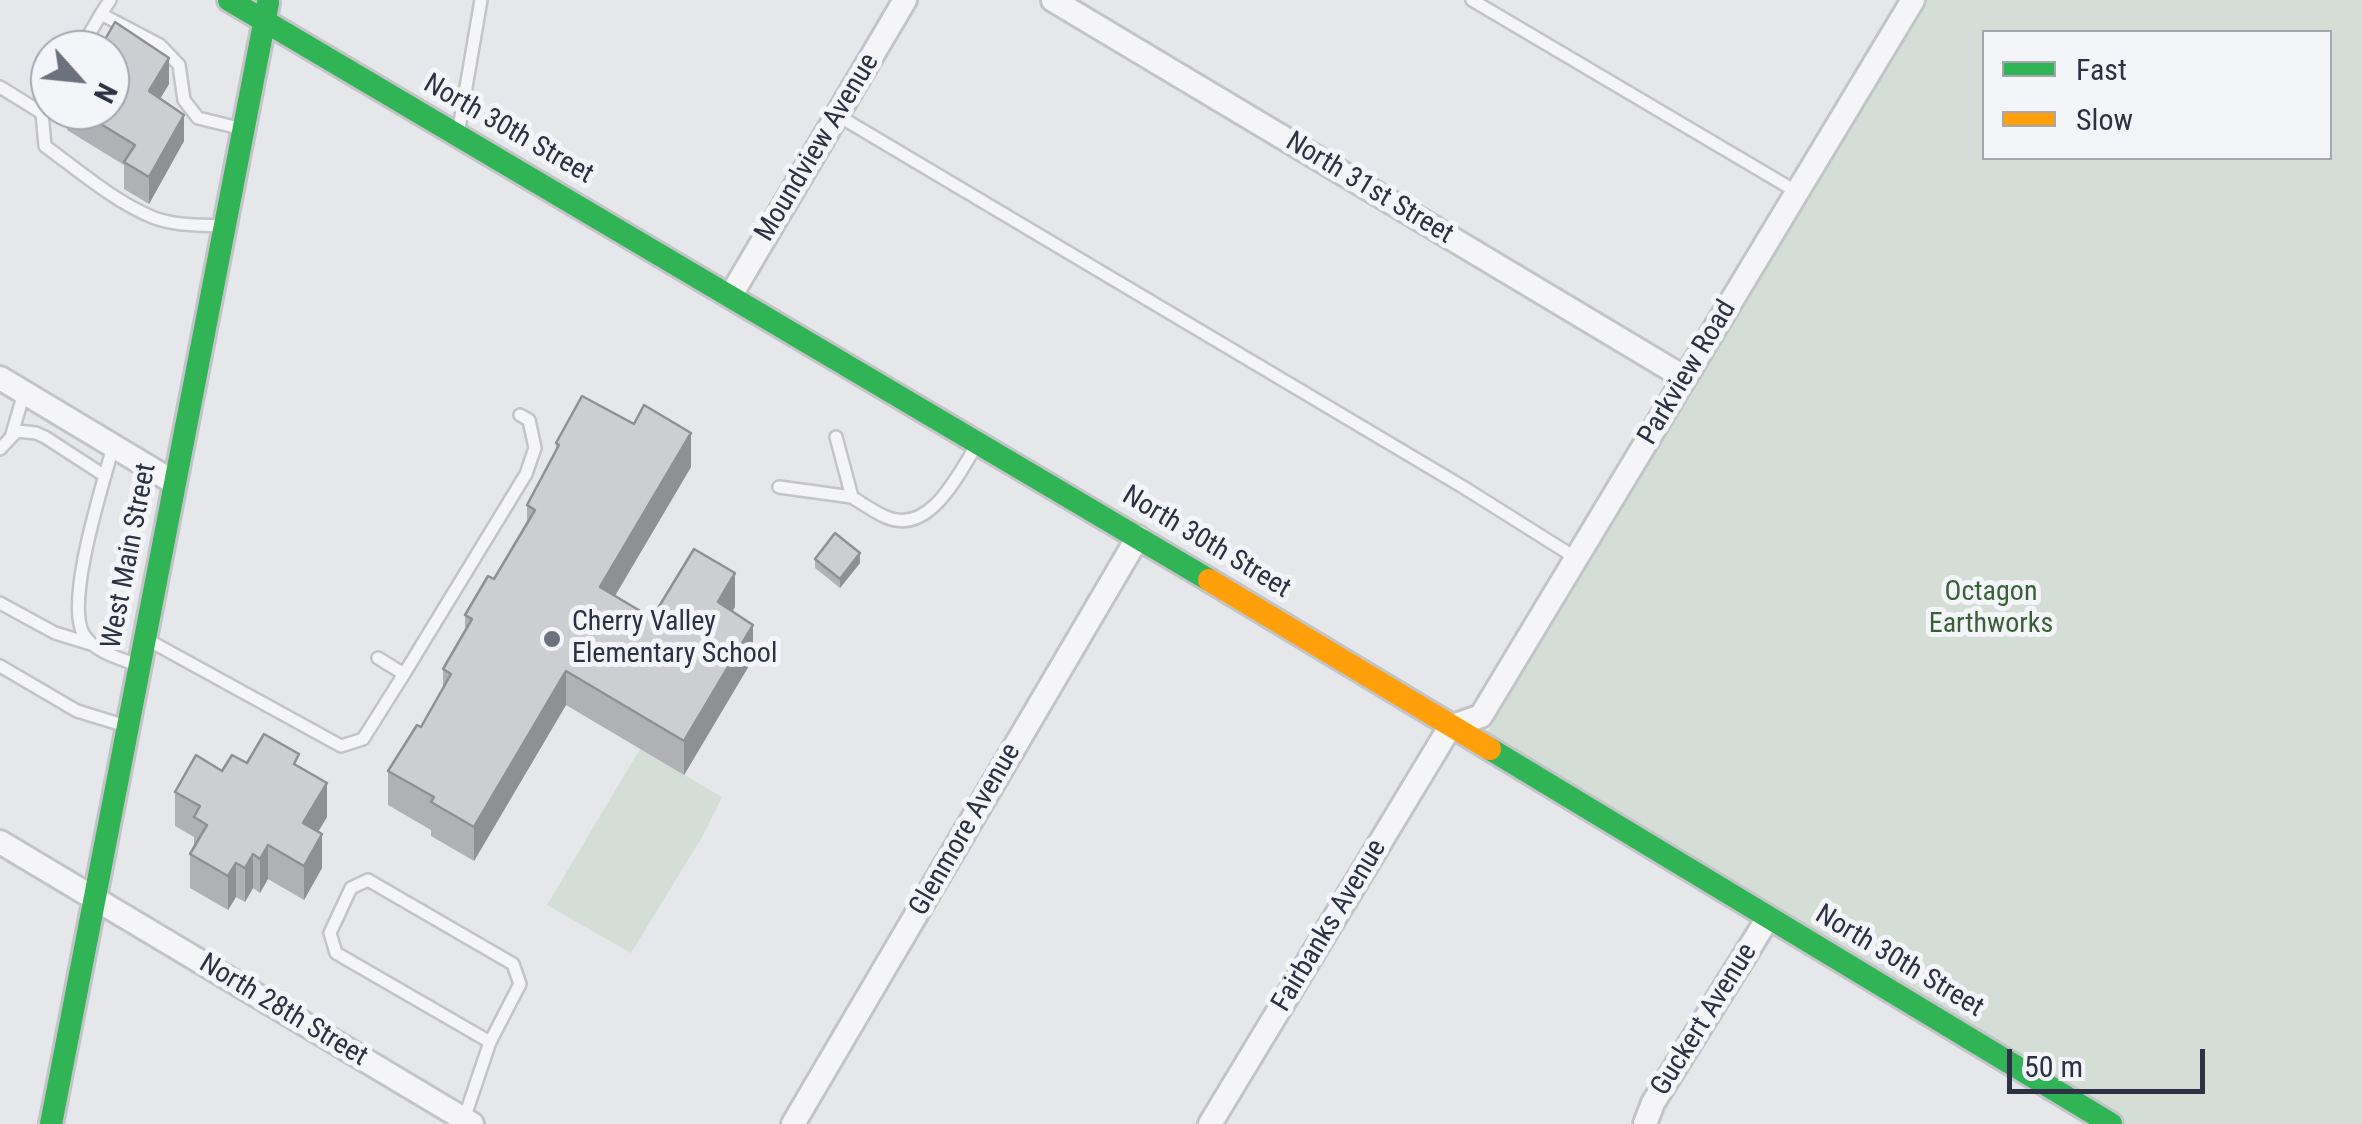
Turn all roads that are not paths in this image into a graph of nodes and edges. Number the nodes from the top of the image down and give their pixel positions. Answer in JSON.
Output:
{"nodes":[{"id":1,"x":110,"y":0,"type":"edge"},
{"id":2,"x":229,"y":0,"type":"edge"},
{"id":3,"x":482,"y":0,"type":"edge"},
{"id":4,"x":905,"y":0,"type":"edge"},
{"id":5,"x":1053,"y":0,"type":"edge"},
{"id":6,"x":1472,"y":0,"type":"edge"},
{"id":7,"x":1912,"y":0,"type":"edge"},
{"id":8,"x":266,"y":11,"type":"edge"},
{"id":9,"x":102,"y":14,"type":"junction"},
{"id":10,"x":92,"y":30,"type":"edge"},
{"id":11,"x":0,"y":87,"type":"edge"},
{"id":12,"x":30,"y":105,"type":"edge"},
{"id":13,"x":838,"y":115,"type":"junction"},
{"id":14,"x":243,"y":129,"type":"junction"},
{"id":15,"x":44,"y":130,"type":"edge"},
{"id":16,"x":458,"y":136,"type":"junction"},
{"id":17,"x":1798,"y":192,"type":"junction"},
{"id":18,"x":224,"y":226,"type":"junction"},
{"id":19,"x":731,"y":295,"type":"junction"},
{"id":20,"x":0,"y":378,"type":"edge"},
{"id":21,"x":1685,"y":378,"type":"junction"},
{"id":22,"x":24,"y":393,"type":"junction"},
{"id":23,"x":520,"y":416,"type":"dead end"},
{"id":24,"x":12,"y":434,"type":"junction"},
{"id":25,"x":836,"y":437,"type":"dead end"},
{"id":26,"x":979,"y":442,"type":"junction"},
{"id":27,"x":113,"y":447,"type":"junction"},
{"id":28,"x":0,"y":449,"type":"edge"},
{"id":29,"x":105,"y":476,"type":"junction"},
{"id":30,"x":175,"y":483,"type":"junction"},
{"id":31,"x":779,"y":488,"type":"dead end"},
{"id":32,"x":852,"y":497,"type":"junction"},
{"id":33,"x":1138,"y":537,"type":"junction"},
{"id":34,"x":1576,"y":558,"type":"junction"},
{"id":35,"x":0,"y":603,"type":"edge"},
{"id":36,"x":144,"y":638,"type":"junction"},
{"id":37,"x":94,"y":645,"type":"junction"},
{"id":38,"x":378,"y":658,"type":"dead end"},
{"id":39,"x":0,"y":666,"type":"edge"},
{"id":40,"x":139,"y":666,"type":"junction"},
{"id":41,"x":404,"y":674,"type":"junction"},
{"id":42,"x":128,"y":726,"type":"junction"},
{"id":43,"x":1450,"y":727,"type":"junction"},
{"id":44,"x":0,"y":842,"type":"edge"},
{"id":45,"x":95,"y":899,"type":"junction"},
{"id":46,"x":1768,"y":918,"type":"junction"},
{"id":47,"x":490,"y":1042,"type":"junction"},
{"id":48,"x":468,"y":1122,"type":"edge"},
{"id":49,"x":51,"y":1124,"type":"edge"},
{"id":50,"x":794,"y":1124,"type":"edge"},
{"id":51,"x":1210,"y":1124,"type":"edge"},
{"id":52,"x":1645,"y":1124,"type":"edge"},
{"id":53,"x":2111,"y":1124,"type":"edge"}],
"edges":[{"from":1,"to":9,"type":"lane"},
{"from":2,"to":8,"type":"street","name":"North 30th Street"},
{"from":3,"to":16,"type":"lane"},
{"from":4,"to":13,"type":"street","name":"Moundview Avenue"},
{"from":5,"to":21,"type":"street","name":"North 31st Street"},
{"from":6,"to":17,"type":"lane"},
{"from":7,"to":17,"type":"street","name":"Parkview Road"},
{"from":8,"to":14,"type":"street","name":"West Main Street"},
{"from":8,"to":16,"type":"street","name":"North 30th Street"},
{"from":9,"to":10,"type":"lane"},
{"from":9,"to":14,"type":"lane"},
{"from":11,"to":12,"type":"lane"},
{"from":13,"to":19,"type":"street","name":"Moundview Avenue"},
{"from":13,"to":34,"type":"lane"},
{"from":14,"to":18,"type":"street","name":"West Main Street"},
{"from":15,"to":18,"type":"lane"},
{"from":16,"to":19,"type":"street","name":"North 30th Street"},
{"from":17,"to":21,"type":"street","name":"Parkview Road"},
{"from":18,"to":30,"type":"street","name":"West Main Street"},
{"from":19,"to":26,"type":"street","name":"North 30th Street"},
{"from":20,"to":22,"type":"street"},
{"from":21,"to":34,"type":"street","name":"Parkview Road"},
{"from":22,"to":24,"type":"lane"},
{"from":22,"to":27,"type":"street"},
{"from":23,"to":41,"type":"lane"},
{"from":24,"to":28,"type":"lane"},
{"from":24,"to":29,"type":"lane"},
{"from":25,"to":32,"type":"lane"},
{"from":26,"to":32,"type":"lane"},
{"from":26,"to":33,"type":"street","name":"North 30th Street"},
{"from":27,"to":29,"type":"lane"},
{"from":27,"to":30,"type":"street"},
{"from":29,"to":37,"type":"lane"},
{"from":30,"to":36,"type":"street","name":"West Main Street"},
{"from":31,"to":32,"type":"lane"},
{"from":33,"to":43,"type":"street","name":"North 30th Street"},
{"from":33,"to":50,"type":"street","name":"Glenmore Avenue"},
{"from":34,"to":43,"type":"street","name":"Parkview Road"},
{"from":35,"to":37,"type":"lane"},
{"from":36,"to":40,"type":"street","name":"West Main Street"},
{"from":36,"to":41,"type":"lane"},
{"from":37,"to":40,"type":"lane"},
{"from":38,"to":41,"type":"lane"},
{"from":39,"to":42,"type":"lane"},
{"from":40,"to":42,"type":"street","name":"West Main Street"},
{"from":42,"to":45,"type":"street","name":"West Main Street"},
{"from":43,"to":46,"type":"street","name":"North 30th Street"},
{"from":43,"to":51,"type":"street","name":"Fairbanks Avenue"},
{"from":44,"to":45,"type":"street","name":"North 28th Street"},
{"from":45,"to":48,"type":"street","name":"North 28th Street"},
{"from":45,"to":49,"type":"street","name":"West Main Street"},
{"from":46,"to":52,"type":"street","name":"Guckert Avenue"},
{"from":46,"to":53,"type":"street","name":"North 30th Street"},
{"from":47,"to":47,"type":"lane"},
{"from":47,"to":48,"type":"lane"}]}
